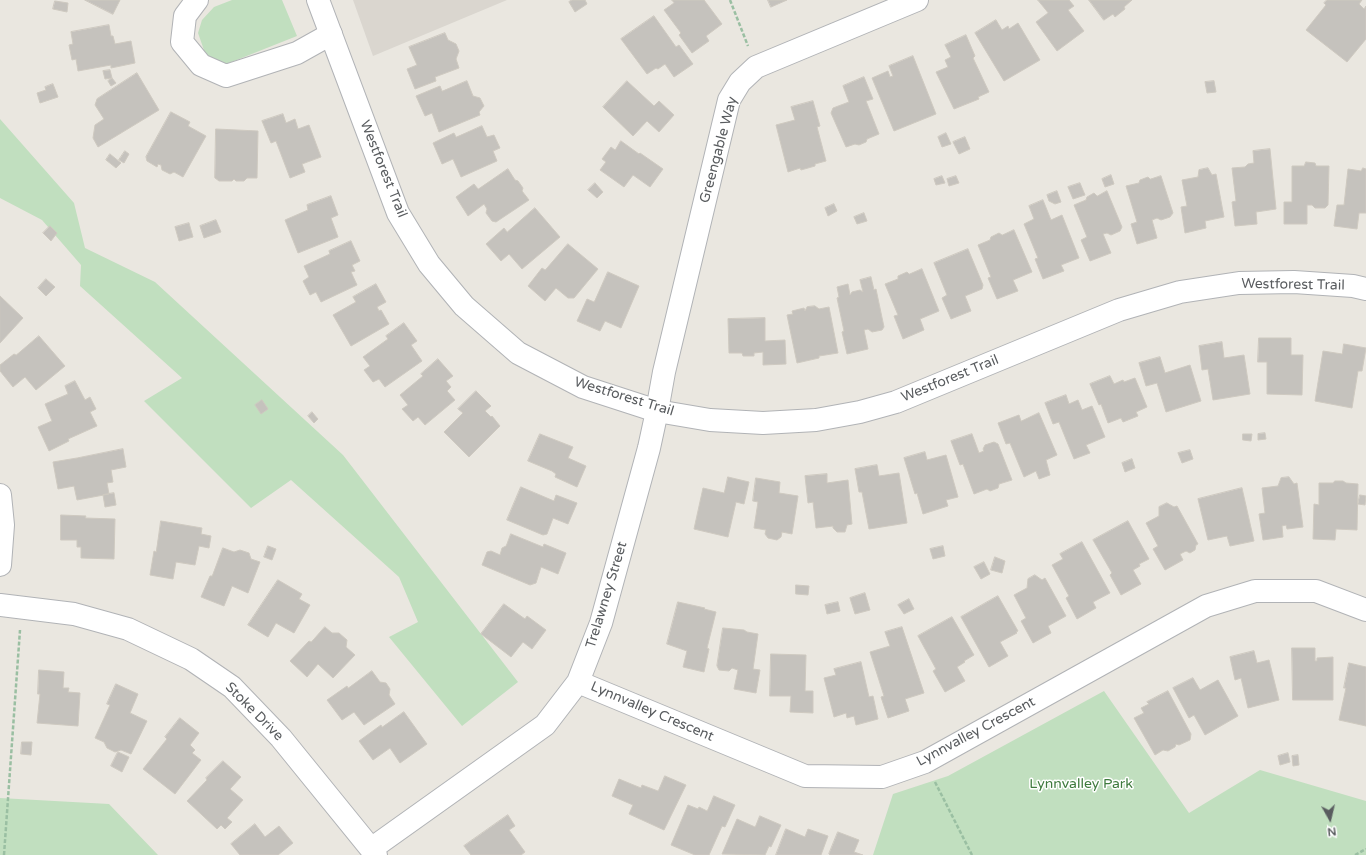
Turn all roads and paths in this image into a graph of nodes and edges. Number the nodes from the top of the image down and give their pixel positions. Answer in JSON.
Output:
{"nodes":[{"id":1,"x":197,"y":0,"type":"edge"},
{"id":2,"x":318,"y":0,"type":"edge"},
{"id":3,"x":730,"y":0,"type":"edge"},
{"id":4,"x":917,"y":0,"type":"edge"},
{"id":5,"x":331,"y":34,"type":"junction"},
{"id":6,"x":748,"y":46,"type":"dead end"},
{"id":7,"x":1366,"y":289,"type":"edge"},
{"id":8,"x":657,"y":411,"type":"junction"},
{"id":9,"x":0,"y":495,"type":"edge"},
{"id":10,"x":0,"y":565,"type":"edge"},
{"id":11,"x":0,"y":605,"type":"edge"},
{"id":12,"x":1366,"y":610,"type":"edge"},
{"id":13,"x":20,"y":628,"type":"dead end"},
{"id":14,"x":578,"y":682,"type":"junction"},
{"id":15,"x":925,"y":762,"type":"junction"},
{"id":16,"x":1366,"y":849,"type":"edge"},
{"id":17,"x":374,"y":852,"type":"edge"},
{"id":18,"x":4,"y":855,"type":"edge"},
{"id":19,"x":972,"y":855,"type":"edge"},
{"id":20,"x":1355,"y":855,"type":"edge"}],
"edges":[{"from":1,"to":5,"type":"street"},
{"from":2,"to":5,"type":"street","name":"Westforest Trail"},
{"from":3,"to":6,"type":"path"},
{"from":4,"to":8,"type":"street","name":"Greengable Way"},
{"from":5,"to":8,"type":"street","name":"Westforest Trail"},
{"from":7,"to":8,"type":"street","name":"Westforest Trail"},
{"from":8,"to":14,"type":"street","name":"Trelawney Street"},
{"from":9,"to":10,"type":"street"},
{"from":11,"to":17,"type":"street","name":"Stoke Drive"},
{"from":12,"to":15,"type":"street","name":"Lynnvalley Crescent"},
{"from":13,"to":18,"type":"path"},
{"from":14,"to":15,"type":"street","name":"Lynnvalley Crescent"},
{"from":14,"to":17,"type":"street","name":"Trelawney Street"},
{"from":15,"to":19,"type":"path"},
{"from":16,"to":20,"type":"path"}]}
